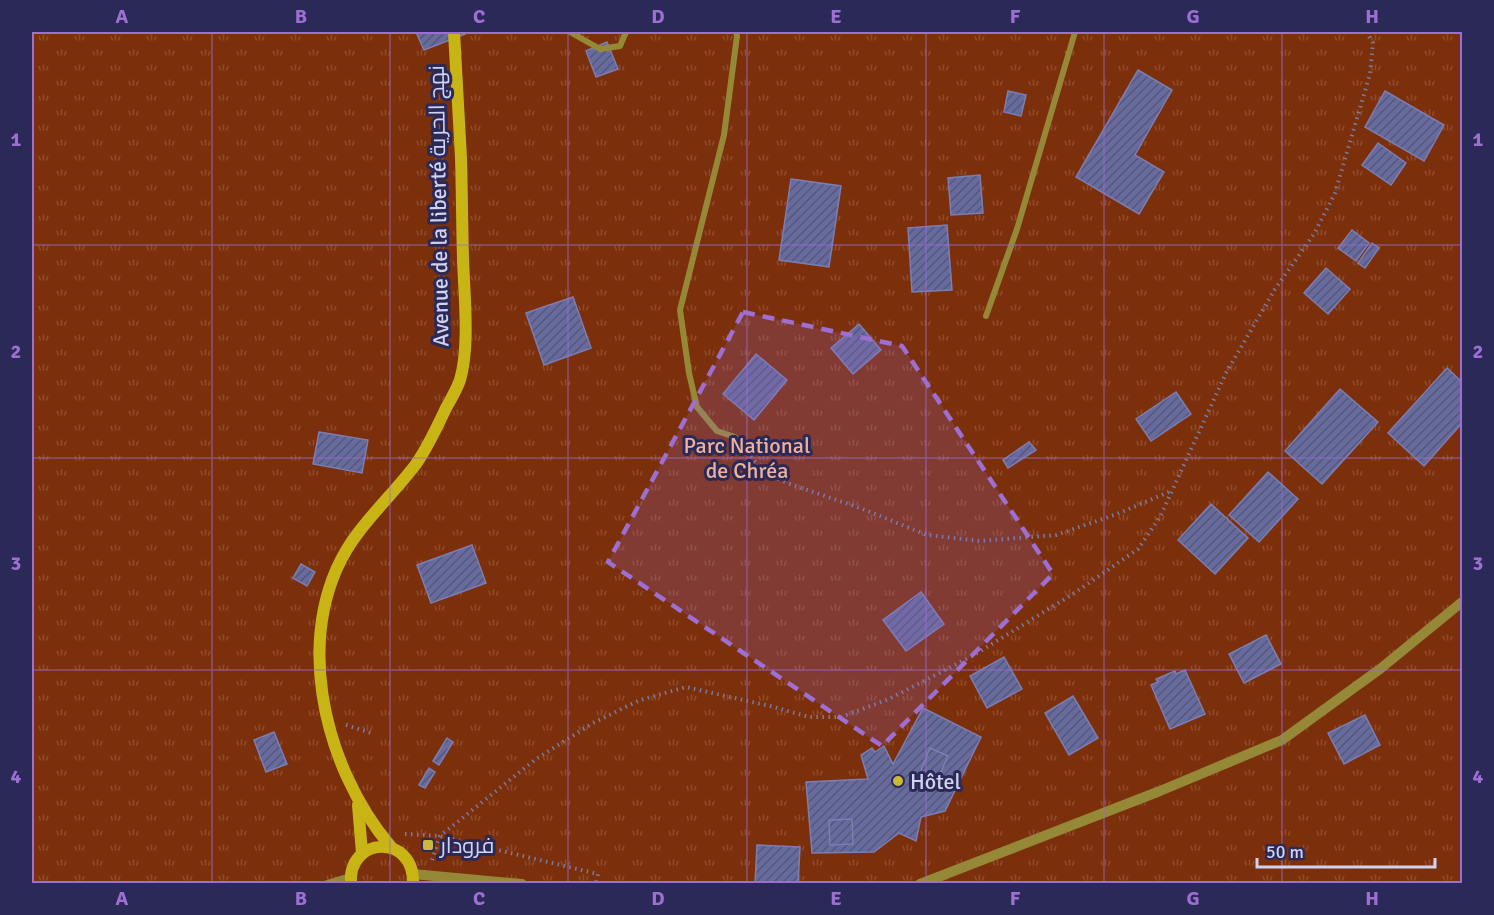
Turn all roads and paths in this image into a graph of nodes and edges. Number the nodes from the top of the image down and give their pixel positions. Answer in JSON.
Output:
{"nodes":[{"id":1,"x":454,"y":32,"type":"edge"},
{"id":2,"x":570,"y":32,"type":"edge"},
{"id":3,"x":626,"y":32,"type":"edge"},
{"id":4,"x":736,"y":32,"type":"edge"},
{"id":5,"x":1075,"y":32,"type":"edge"},
{"id":6,"x":1365,"y":32,"type":"edge"},
{"id":7,"x":986,"y":316,"type":"dead end"},
{"id":8,"x":735,"y":437,"type":"joint"},
{"id":9,"x":1172,"y":491,"type":"junction"},
{"id":10,"x":1462,"y":602,"type":"edge"},
{"id":11,"x":358,"y":800,"type":"junction"},
{"id":12,"x":379,"y":833,"type":"junction"},
{"id":13,"x":440,"y":836,"type":"junction"},
{"id":14,"x":391,"y":848,"type":"junction"},
{"id":15,"x":362,"y":853,"type":"junction"},
{"id":16,"x":427,"y":875,"type":"junction"},
{"id":17,"x":413,"y":879,"type":"edge"},
{"id":18,"x":351,"y":880,"type":"edge"},
{"id":19,"x":324,"y":884,"type":"edge"},
{"id":20,"x":522,"y":884,"type":"edge"},
{"id":21,"x":596,"y":884,"type":"edge"},
{"id":22,"x":920,"y":884,"type":"edge"}],
"edges":[{"from":1,"to":11,"type":"main road","name":"Avenue de la liberté نهج الحرية"},
{"from":2,"to":3,"type":"street"},
{"from":4,"to":8,"type":"street"},
{"from":5,"to":7,"type":"street"},
{"from":6,"to":9,"type":"path"},
{"from":8,"to":9,"type":"path"},
{"from":9,"to":13,"type":"path"},
{"from":10,"to":22,"type":"street"},
{"from":11,"to":12,"type":"main road","name":"Avenue de la liberté نهج الحرية"},
{"from":11,"to":15,"type":"main road","name":"Avenue de la liberté نهج الحرية"},
{"from":12,"to":13,"type":"path"},
{"from":12,"to":14,"type":"main road","name":"Avenue de la liberté نهج الحرية"},
{"from":13,"to":16,"type":"path"},
{"from":13,"to":21,"type":"path"},
{"from":14,"to":15,"type":"main road"},
{"from":14,"to":17,"type":"main road","name":"Avenue de la liberté نهج الحرية"},
{"from":15,"to":18,"type":"main road"},
{"from":16,"to":17,"type":"street"},
{"from":16,"to":20,"type":"street"},
{"from":18,"to":19,"type":"street"}]}
